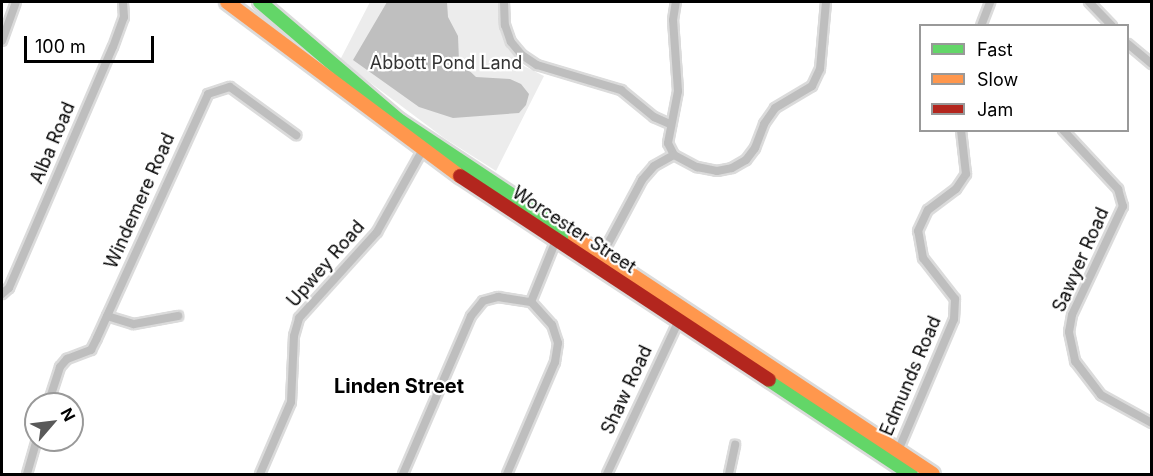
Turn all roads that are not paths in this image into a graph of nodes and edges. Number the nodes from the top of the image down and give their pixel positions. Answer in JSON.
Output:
{"nodes":[{"id":1,"x":16,"y":2,"type":"edge"},
{"id":2,"x":123,"y":2,"type":"edge"},
{"id":3,"x":226,"y":2,"type":"edge"},
{"id":4,"x":260,"y":2,"type":"edge"},
{"id":5,"x":504,"y":2,"type":"edge"},
{"id":6,"x":676,"y":2,"type":"edge"},
{"id":7,"x":825,"y":2,"type":"edge"},
{"id":8,"x":990,"y":2,"type":"edge"},
{"id":9,"x":1089,"y":2,"type":"edge"},
{"id":10,"x":982,"y":24,"type":"edge"},
{"id":11,"x":1110,"y":24,"type":"edge"},
{"id":12,"x":2,"y":41,"type":"edge"},
{"id":13,"x":1129,"y":45,"type":"edge"},
{"id":14,"x":1152,"y":64,"type":"edge"},
{"id":15,"x":670,"y":124,"type":"junction"},
{"id":16,"x":962,"y":132,"type":"edge"},
{"id":17,"x":1065,"y":132,"type":"edge"},
{"id":18,"x":296,"y":135,"type":"dead end"},
{"id":19,"x":422,"y":151,"type":"junction"},
{"id":20,"x":674,"y":154,"type":"junction"},
{"id":21,"x":556,"y":240,"type":"junction"},
{"id":22,"x":602,"y":255,"type":"junction"},
{"id":23,"x":2,"y":294,"type":"edge"},
{"id":24,"x":531,"y":302,"type":"junction"},
{"id":25,"x":107,"y":316,"type":"junction"},
{"id":26,"x":178,"y":316,"type":"dead end"},
{"id":27,"x":678,"y":320,"type":"junction"},
{"id":28,"x":52,"y":392,"type":"edge"},
{"id":29,"x":1152,"y":423,"type":"edge"},
{"id":30,"x":735,"y":445,"type":"dead end"},
{"id":31,"x":898,"y":451,"type":"junction"},
{"id":32,"x":33,"y":452,"type":"edge"},
{"id":33,"x":27,"y":474,"type":"edge"},
{"id":34,"x":260,"y":474,"type":"edge"},
{"id":35,"x":403,"y":474,"type":"edge"},
{"id":36,"x":507,"y":474,"type":"edge"},
{"id":37,"x":607,"y":474,"type":"edge"},
{"id":38,"x":729,"y":474,"type":"edge"},
{"id":39,"x":911,"y":474,"type":"edge"},
{"id":40,"x":933,"y":474,"type":"edge"}],
"edges":[{"from":1,"to":12,"type":"street"},
{"from":2,"to":23,"type":"street","name":"Alba Road"},
{"from":3,"to":19,"type":"highway","name":"Worcester Street"},
{"from":4,"to":22,"type":"highway","name":"Worcester Street"},
{"from":5,"to":15,"type":"street"},
{"from":6,"to":15,"type":"street"},
{"from":7,"to":20,"type":"street"},
{"from":8,"to":10,"type":"street"},
{"from":9,"to":11,"type":"street"},
{"from":13,"to":14,"type":"street"},
{"from":15,"to":20,"type":"street"},
{"from":16,"to":31,"type":"street","name":"Edmunds Road"},
{"from":17,"to":29,"type":"street","name":"Sawyer Road"},
{"from":18,"to":25,"type":"street","name":"Windemere Road"},
{"from":19,"to":21,"type":"highway","name":"Worcester Street"},
{"from":19,"to":34,"type":"street","name":"Upwey Road"},
{"from":20,"to":22,"type":"street"},
{"from":21,"to":24,"type":"street"},
{"from":21,"to":27,"type":"highway","name":"Worcester Street"},
{"from":22,"to":31,"type":"highway","name":"Worcester Street"},
{"from":24,"to":35,"type":"street"},
{"from":24,"to":36,"type":"street"},
{"from":25,"to":26,"type":"street"},
{"from":25,"to":28,"type":"street","name":"Windemere Road"},
{"from":27,"to":37,"type":"street","name":"Shaw Road"},
{"from":27,"to":39,"type":"highway","name":"Worcester Street"},
{"from":30,"to":38,"type":"street"},
{"from":31,"to":40,"type":"highway","name":"Worcester Street"},
{"from":32,"to":33,"type":"street"}]}
